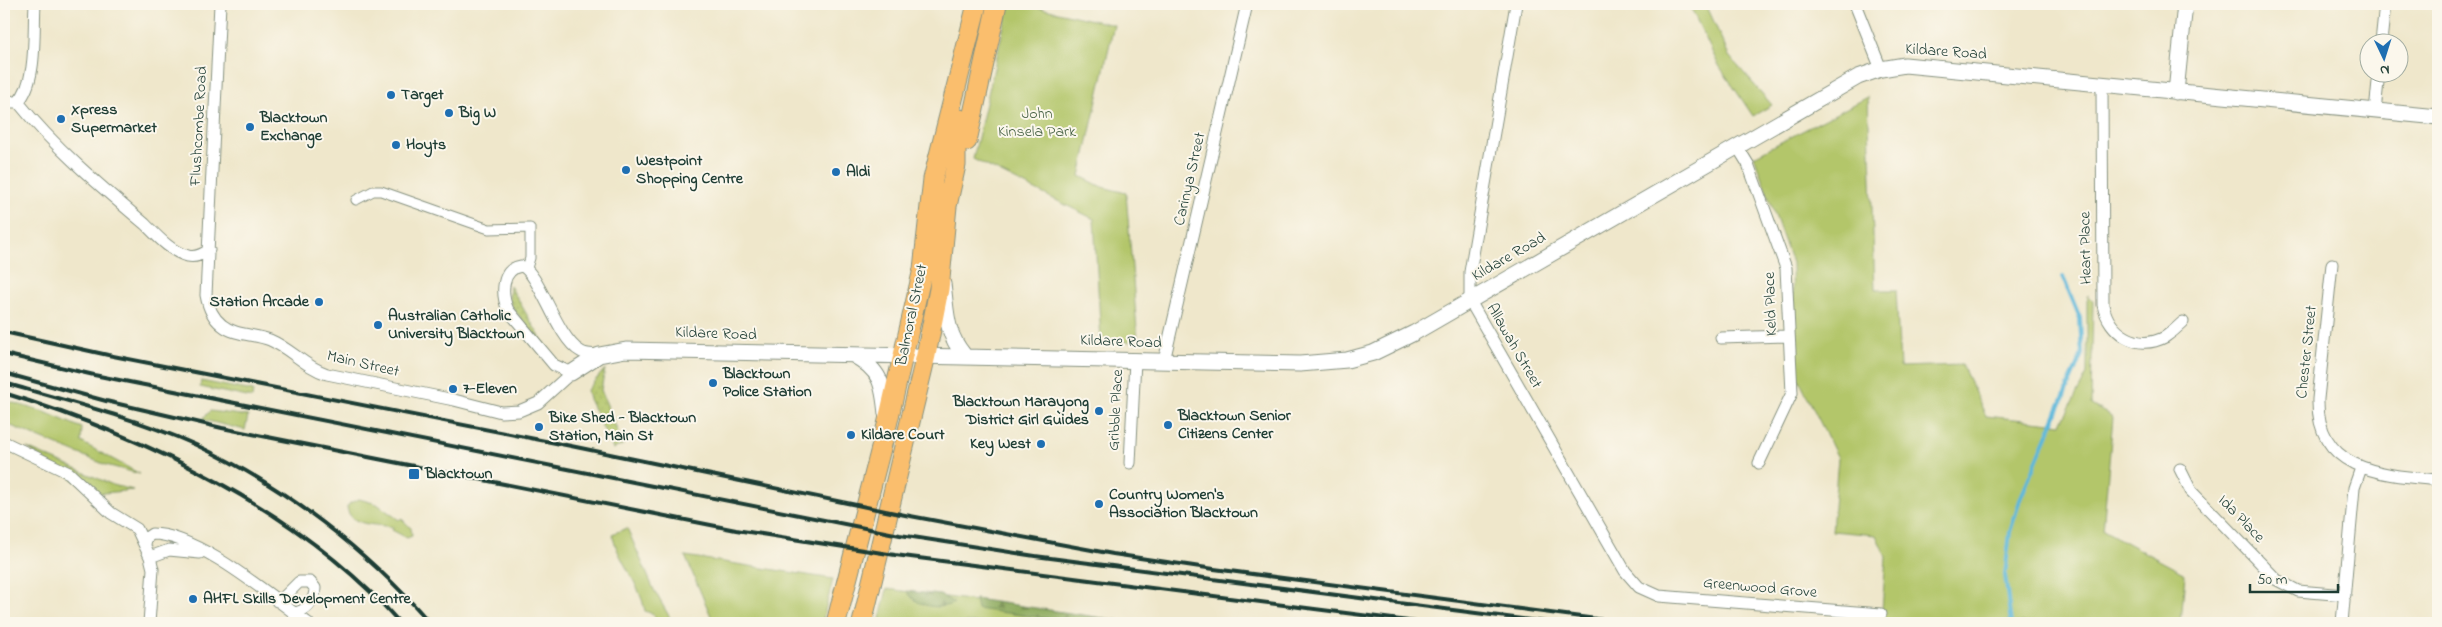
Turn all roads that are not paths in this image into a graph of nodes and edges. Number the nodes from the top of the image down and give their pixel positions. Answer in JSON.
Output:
{"nodes":[{"id":1,"x":35,"y":4,"type":"edge"},
{"id":2,"x":220,"y":4,"type":"edge"},
{"id":3,"x":967,"y":4,"type":"edge"},
{"id":4,"x":977,"y":4,"type":"edge"},
{"id":5,"x":986,"y":4,"type":"edge"},
{"id":6,"x":997,"y":4,"type":"edge"},
{"id":7,"x":1247,"y":4,"type":"edge"},
{"id":8,"x":1516,"y":4,"type":"edge"},
{"id":9,"x":1855,"y":4,"type":"edge"},
{"id":10,"x":2185,"y":4,"type":"edge"},
{"id":11,"x":2384,"y":4,"type":"edge"},
{"id":12,"x":970,"y":29,"type":"junction"},
{"id":13,"x":2382,"y":32,"type":"edge"},
{"id":14,"x":1880,"y":69,"type":"junction"},
{"id":15,"x":2377,"y":82,"type":"edge"},
{"id":16,"x":2102,"y":85,"type":"junction"},
{"id":17,"x":2176,"y":92,"type":"junction"},
{"id":18,"x":4,"y":98,"type":"edge"},
{"id":19,"x":18,"y":102,"type":"junction"},
{"id":20,"x":2375,"y":110,"type":"junction"},
{"id":21,"x":2438,"y":117,"type":"edge"},
{"id":22,"x":1738,"y":146,"type":"junction"},
{"id":23,"x":956,"y":165,"type":"junction"},
{"id":24,"x":356,"y":200,"type":"dead end"},
{"id":25,"x":209,"y":250,"type":"junction"},
{"id":26,"x":2332,"y":264,"type":"dead end"},
{"id":27,"x":527,"y":268,"type":"junction"},
{"id":28,"x":941,"y":272,"type":"junction"},
{"id":29,"x":1470,"y":301,"type":"junction"},
{"id":30,"x":2183,"y":322,"type":"dead end"},
{"id":31,"x":1788,"y":336,"type":"junction"},
{"id":32,"x":1721,"y":338,"type":"dead end"},
{"id":33,"x":851,"y":354,"type":"junction"},
{"id":34,"x":599,"y":355,"type":"junction"},
{"id":35,"x":926,"y":355,"type":"junction"},
{"id":36,"x":964,"y":355,"type":"junction"},
{"id":37,"x":903,"y":356,"type":"junction"},
{"id":38,"x":1135,"y":360,"type":"junction"},
{"id":39,"x":1164,"y":361,"type":"junction"},
{"id":40,"x":571,"y":373,"type":"junction"},
{"id":41,"x":887,"y":425,"type":"junction"},
{"id":42,"x":4,"y":442,"type":"edge"},
{"id":43,"x":1130,"y":463,"type":"dead end"},
{"id":44,"x":1760,"y":463,"type":"dead end"},
{"id":45,"x":2361,"y":468,"type":"junction"},
{"id":46,"x":2180,"y":469,"type":"dead end"},
{"id":47,"x":2438,"y":480,"type":"edge"},
{"id":48,"x":145,"y":546,"type":"junction"},
{"id":49,"x":211,"y":554,"type":"junction"},
{"id":50,"x":150,"y":557,"type":"junction"},
{"id":51,"x":1639,"y":587,"type":"joint"},
{"id":52,"x":2344,"y":595,"type":"junction"},
{"id":53,"x":276,"y":601,"type":"junction"},
{"id":54,"x":149,"y":611,"type":"junction"},
{"id":55,"x":293,"y":613,"type":"junction"},
{"id":56,"x":1881,"y":614,"type":"dead end"},
{"id":57,"x":862,"y":622,"type":"edge"},
{"id":58,"x":146,"y":623,"type":"edge"},
{"id":59,"x":149,"y":623,"type":"edge"},
{"id":60,"x":308,"y":623,"type":"edge"},
{"id":61,"x":836,"y":623,"type":"edge"},
{"id":62,"x":2342,"y":623,"type":"edge"}],
"edges":[{"from":1,"to":19,"type":"street"},
{"from":2,"to":25,"type":"street","name":"Flushcombe Road"},
{"from":3,"to":12,"type":"main road"},
{"from":4,"to":12,"type":"main road","name":"Balmoral Street"},
{"from":5,"to":23,"type":"main road","name":"Balmoral Street"},
{"from":6,"to":23,"type":"main road","name":"Balmoral Street"},
{"from":7,"to":39,"type":"street","name":"Carinya Street"},
{"from":8,"to":29,"type":"street","name":"Allawah Street"},
{"from":9,"to":14,"type":"street"},
{"from":10,"to":17,"type":"street"},
{"from":11,"to":13,"type":"street"},
{"from":12,"to":37,"type":"main road","name":"Balmoral Street"},
{"from":14,"to":16,"type":"street","name":"Kildare Road"},
{"from":14,"to":22,"type":"street","name":"Kildare Road"},
{"from":15,"to":20,"type":"street"},
{"from":16,"to":17,"type":"street","name":"Kildare Road"},
{"from":16,"to":30,"type":"street","name":"Heart Place"},
{"from":17,"to":20,"type":"street","name":"Kildare Road"},
{"from":18,"to":19,"type":"street"},
{"from":19,"to":25,"type":"street"},
{"from":20,"to":21,"type":"street","name":"Kildare Road"},
{"from":22,"to":29,"type":"street","name":"Kildare Road"},
{"from":22,"to":31,"type":"street","name":"Keld Place"},
{"from":23,"to":28,"type":"main road","name":"Balmoral Street"},
{"from":24,"to":27,"type":"street"},
{"from":25,"to":40,"type":"street","name":"Main Street"},
{"from":26,"to":45,"type":"street","name":"Chester Street"},
{"from":27,"to":34,"type":"street"},
{"from":27,"to":40,"type":"street"},
{"from":28,"to":35,"type":"main road","name":"Balmoral Street"},
{"from":28,"to":36,"type":"street"},
{"from":29,"to":39,"type":"street","name":"Kildare Road"},
{"from":29,"to":51,"type":"street","name":"Allawah Street"},
{"from":31,"to":32,"type":"street"},
{"from":31,"to":44,"type":"street","name":"Keld Place"},
{"from":33,"to":34,"type":"street","name":"Kildare Road"},
{"from":33,"to":37,"type":"street","name":"Kildare Road"},
{"from":33,"to":41,"type":"street"},
{"from":34,"to":40,"type":"street","name":"Kildare Road"},
{"from":35,"to":36,"type":"street","name":"Kildare Road"},
{"from":35,"to":37,"type":"street","name":"Kildare Road"},
{"from":35,"to":57,"type":"main road","name":"Balmoral Street"},
{"from":36,"to":38,"type":"street","name":"Kildare Road"},
{"from":37,"to":41,"type":"main road","name":"Balmoral Street"},
{"from":38,"to":39,"type":"street","name":"Kildare Road"},
{"from":38,"to":43,"type":"street","name":"Gribble Place"},
{"from":41,"to":61,"type":"main road","name":"Balmoral Street"},
{"from":42,"to":48,"type":"street"},
{"from":45,"to":47,"type":"street","name":"Chester Street"},
{"from":45,"to":52,"type":"street"},
{"from":46,"to":52,"type":"street","name":"Ida Place"},
{"from":48,"to":49,"type":"street"},
{"from":48,"to":50,"type":"street"},
{"from":49,"to":50,"type":"street"},
{"from":49,"to":53,"type":"street"},
{"from":50,"to":54,"type":"street"},
{"from":51,"to":56,"type":"street","name":"Greenwood Grove"},
{"from":52,"to":62,"type":"street"},
{"from":53,"to":55,"type":"street"},
{"from":53,"to":55,"type":"street"},
{"from":54,"to":58,"type":"street"},
{"from":54,"to":59,"type":"street"},
{"from":55,"to":60,"type":"street"}]}
